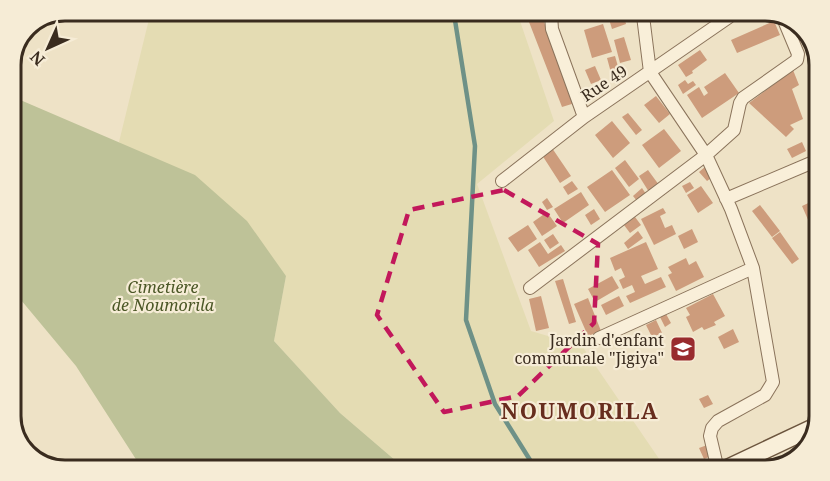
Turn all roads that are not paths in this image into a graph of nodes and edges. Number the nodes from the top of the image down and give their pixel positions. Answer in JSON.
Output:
{"nodes":[{"id":1,"x":551,"y":21,"type":"edge"},
{"id":2,"x":644,"y":21,"type":"edge"},
{"id":3,"x":723,"y":21,"type":"edge"},
{"id":4,"x":787,"y":27,"type":"edge"},
{"id":5,"x":650,"y":72,"type":"junction"},
{"id":6,"x":584,"y":117,"type":"junction"},
{"id":7,"x":706,"y":155,"type":"junction"},
{"id":8,"x":809,"y":164,"type":"edge"},
{"id":9,"x":502,"y":181,"type":"dead end"},
{"id":10,"x":726,"y":199,"type":"junction"},
{"id":11,"x":753,"y":268,"type":"junction"},
{"id":12,"x":530,"y":288,"type":"dead end"},
{"id":13,"x":598,"y":338,"type":"dead end"},
{"id":14,"x":806,"y":431,"type":"edge"},
{"id":15,"x":716,"y":460,"type":"edge"},
{"id":16,"x":744,"y":460,"type":"edge"}],
"edges":[{"from":1,"to":6,"type":"street"},
{"from":2,"to":5,"type":"street"},
{"from":3,"to":5,"type":"street","name":"Rue 49"},
{"from":4,"to":7,"type":"street"},
{"from":5,"to":6,"type":"street","name":"Rue 49"},
{"from":5,"to":7,"type":"street"},
{"from":6,"to":9,"type":"street","name":"Rue 49"},
{"from":7,"to":10,"type":"street"},
{"from":7,"to":12,"type":"street"},
{"from":8,"to":10,"type":"street"},
{"from":10,"to":11,"type":"street"},
{"from":11,"to":13,"type":"street"},
{"from":11,"to":15,"type":"street"},
{"from":14,"to":16,"type":"street"}]}
